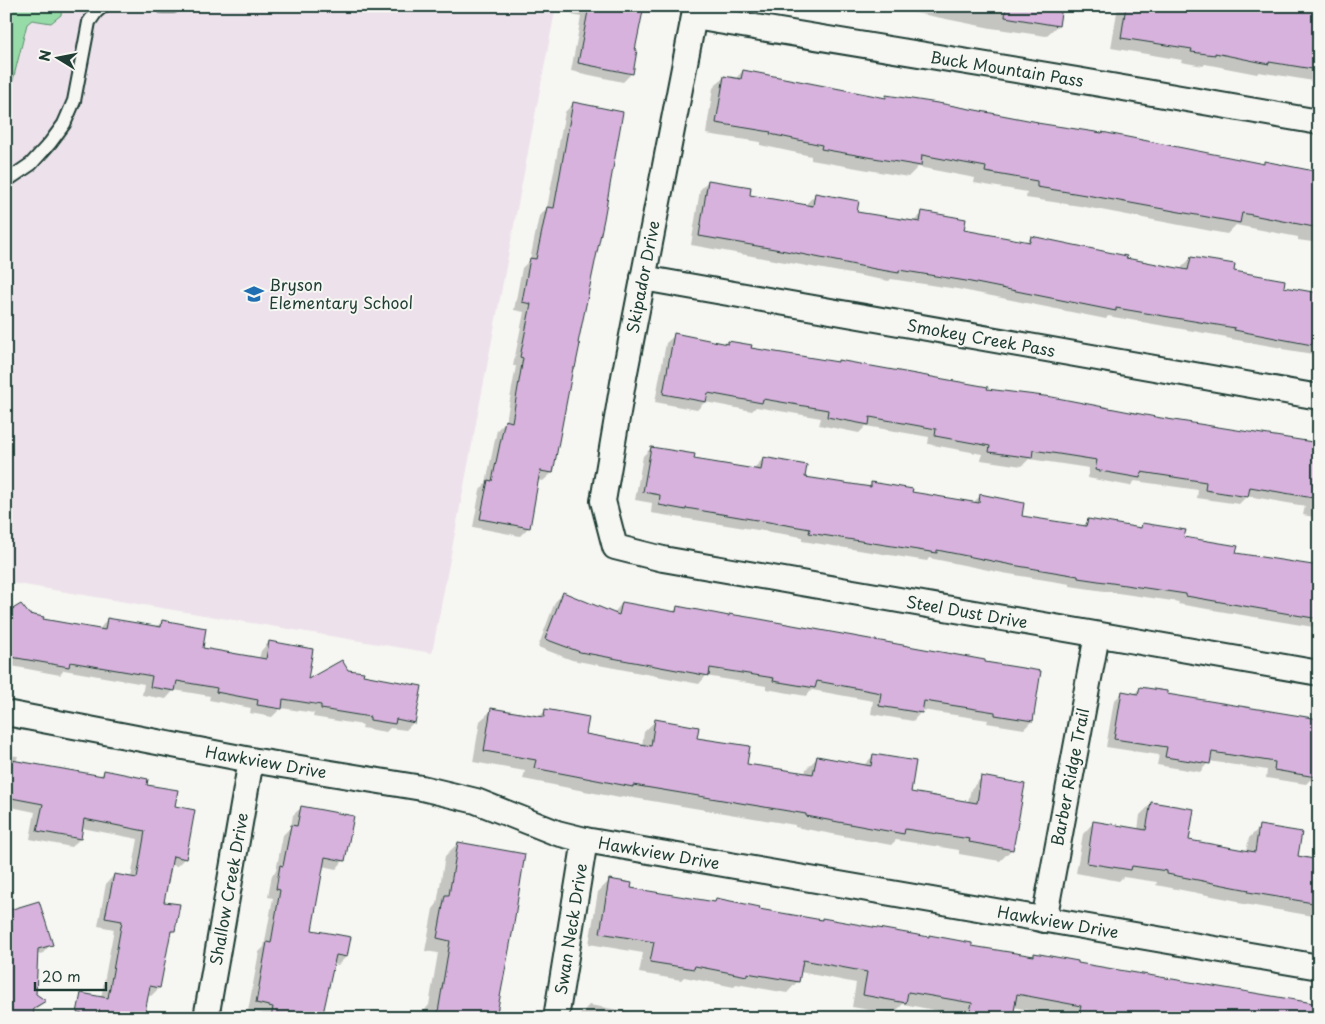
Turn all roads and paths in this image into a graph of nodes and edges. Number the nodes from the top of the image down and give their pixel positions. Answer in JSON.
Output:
{"nodes":[{"id":1,"x":103,"y":6,"type":"edge"},
{"id":2,"x":162,"y":6,"type":"edge"},
{"id":3,"x":173,"y":6,"type":"edge"},
{"id":4,"x":695,"y":12,"type":"edge"},
{"id":5,"x":1319,"y":122,"type":"edge"},
{"id":6,"x":6,"y":180,"type":"edge"},
{"id":7,"x":643,"y":278,"type":"junction"},
{"id":8,"x":1319,"y":397,"type":"edge"},
{"id":9,"x":615,"y":547,"type":"joint"},
{"id":10,"x":1097,"y":635,"type":"junction"},
{"id":11,"x":1319,"y":673,"type":"edge"},
{"id":12,"x":6,"y":713,"type":"edge"},
{"id":13,"x":251,"y":760,"type":"junction"},
{"id":14,"x":585,"y":840,"type":"junction"},
{"id":15,"x":1044,"y":920,"type":"junction"},
{"id":16,"x":1319,"y":967,"type":"edge"},
{"id":17,"x":206,"y":1018,"type":"edge"},
{"id":18,"x":556,"y":1018,"type":"edge"}],
"edges":[{"from":1,"to":6,"type":"lane"},
{"from":2,"to":3,"type":"lane"},
{"from":4,"to":5,"type":"street","name":"Buck Mountain Pass"},
{"from":4,"to":7,"type":"street","name":"Skipador Drive"},
{"from":7,"to":8,"type":"street","name":"Smokey Creek Pass"},
{"from":7,"to":9,"type":"street","name":"Skipador Drive"},
{"from":9,"to":10,"type":"street","name":"Steel Dust Drive"},
{"from":10,"to":11,"type":"street","name":"Steel Dust Drive"},
{"from":10,"to":15,"type":"street","name":"Barber Ridge Trail"},
{"from":12,"to":13,"type":"street","name":"Hawkview Drive"},
{"from":13,"to":14,"type":"street","name":"Hawkview Drive"},
{"from":13,"to":17,"type":"street","name":"Shallow Creek Drive"},
{"from":14,"to":15,"type":"street","name":"Hawkview Drive"},
{"from":14,"to":18,"type":"street","name":"Swan Neck Drive"},
{"from":15,"to":16,"type":"street","name":"Hawkview Drive"}]}
